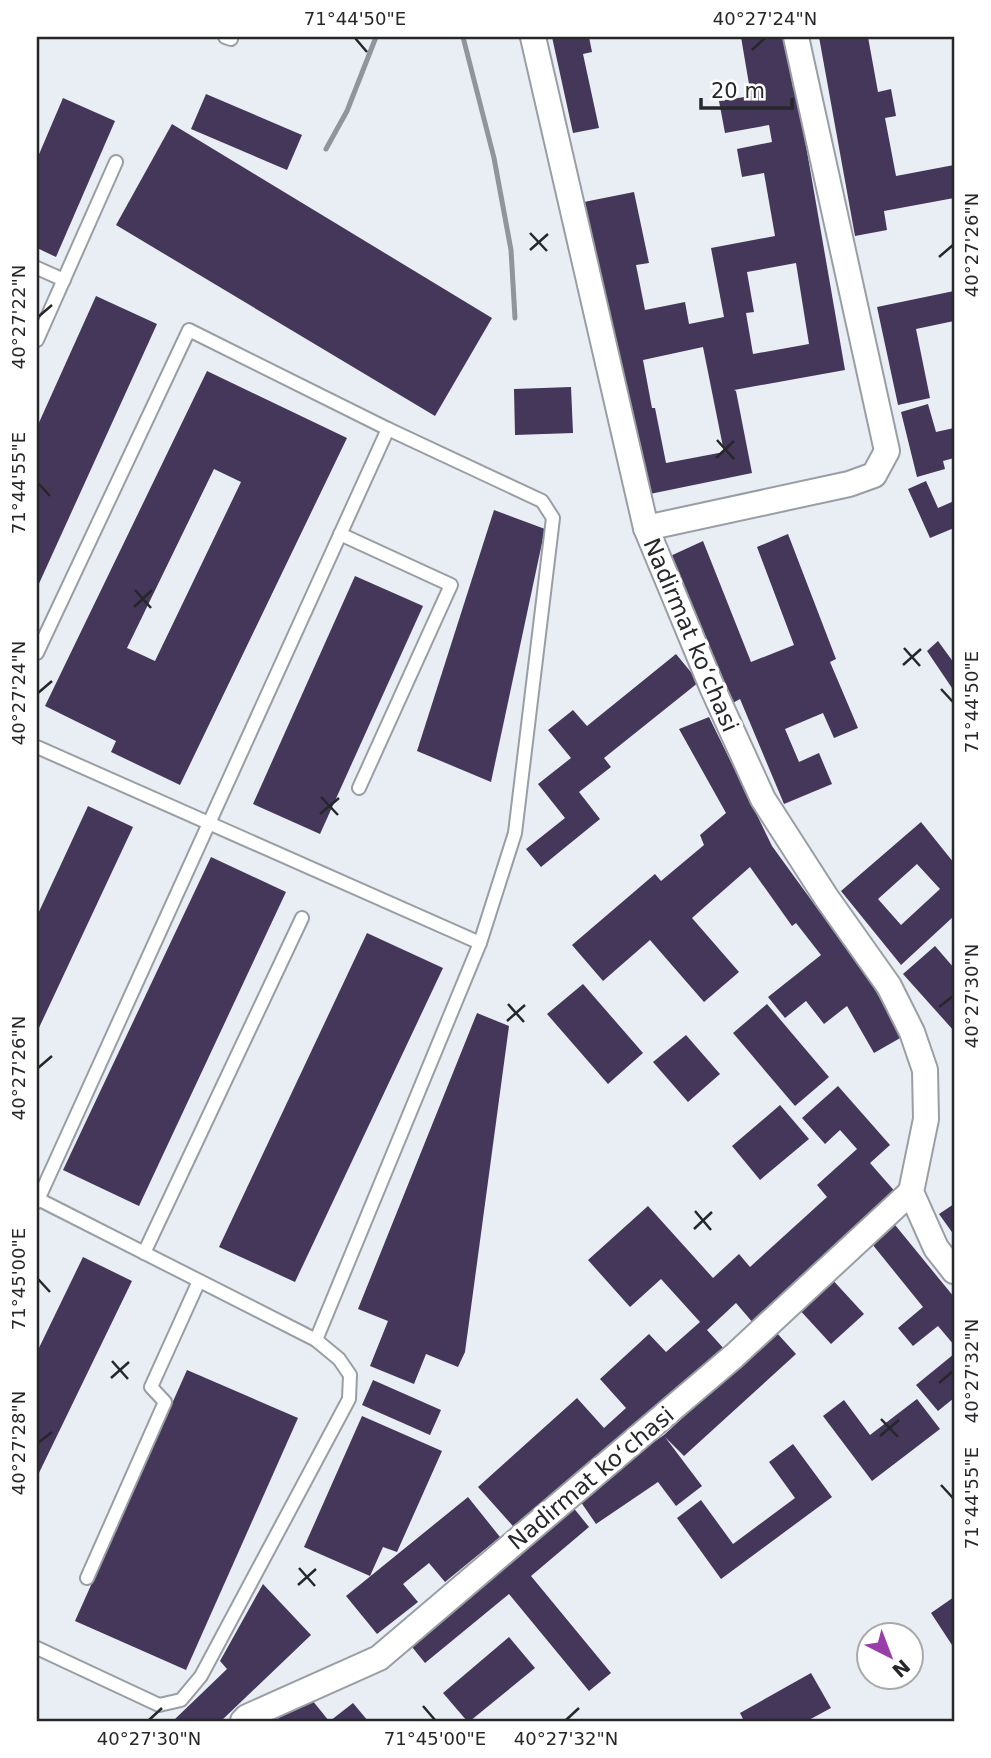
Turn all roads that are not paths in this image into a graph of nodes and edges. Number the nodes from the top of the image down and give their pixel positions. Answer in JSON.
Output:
{"nodes":[{"id":1,"x":533,"y":37,"type":"edge"},
{"id":2,"x":796,"y":37,"type":"edge"},
{"id":3,"x":116,"y":162,"type":"dead end"},
{"id":4,"x":37,"y":268,"type":"edge"},
{"id":5,"x":64,"y":280,"type":"junction"},
{"id":6,"x":37,"y":340,"type":"edge"},
{"id":7,"x":388,"y":429,"type":"junction"},
{"id":8,"x":646,"y":528,"type":"junction"},
{"id":9,"x":340,"y":534,"type":"junction"},
{"id":10,"x":37,"y":653,"type":"edge"},
{"id":11,"x":37,"y":747,"type":"edge"},
{"id":12,"x":359,"y":788,"type":"dead end"},
{"id":13,"x":208,"y":823,"type":"junction"},
{"id":14,"x":302,"y":918,"type":"dead end"},
{"id":15,"x":480,"y":943,"type":"junction"},
{"id":16,"x":911,"y":1192,"type":"junction"},
{"id":17,"x":37,"y":1201,"type":"edge"},
{"id":18,"x":144,"y":1253,"type":"junction"},
{"id":19,"x":954,"y":1271,"type":"edge"},
{"id":20,"x":199,"y":1281,"type":"junction"},
{"id":21,"x":316,"y":1340,"type":"junction"},
{"id":22,"x":87,"y":1578,"type":"dead end"},
{"id":23,"x":37,"y":1648,"type":"edge"},
{"id":24,"x":243,"y":1721,"type":"edge"}],
"edges":[{"from":1,"to":8,"type":"street","name":"Nadirmat koʻchasi"},
{"from":2,"to":8,"type":"street"},
{"from":3,"to":5,"type":"lane"},
{"from":4,"to":5,"type":"lane"},
{"from":5,"to":6,"type":"lane"},
{"from":7,"to":9,"type":"lane"},
{"from":7,"to":10,"type":"lane"},
{"from":7,"to":15,"type":"lane"},
{"from":8,"to":16,"type":"street","name":"Nadirmat koʻchasi"},
{"from":9,"to":12,"type":"lane"},
{"from":9,"to":13,"type":"lane"},
{"from":11,"to":13,"type":"lane"},
{"from":13,"to":15,"type":"lane"},
{"from":13,"to":17,"type":"lane"},
{"from":14,"to":18,"type":"lane"},
{"from":15,"to":21,"type":"lane"},
{"from":16,"to":19,"type":"street"},
{"from":16,"to":24,"type":"street","name":"Nadirmat koʻchasi"},
{"from":17,"to":18,"type":"lane"},
{"from":18,"to":20,"type":"lane"},
{"from":20,"to":21,"type":"lane"},
{"from":20,"to":22,"type":"lane"},
{"from":21,"to":23,"type":"lane"}]}
